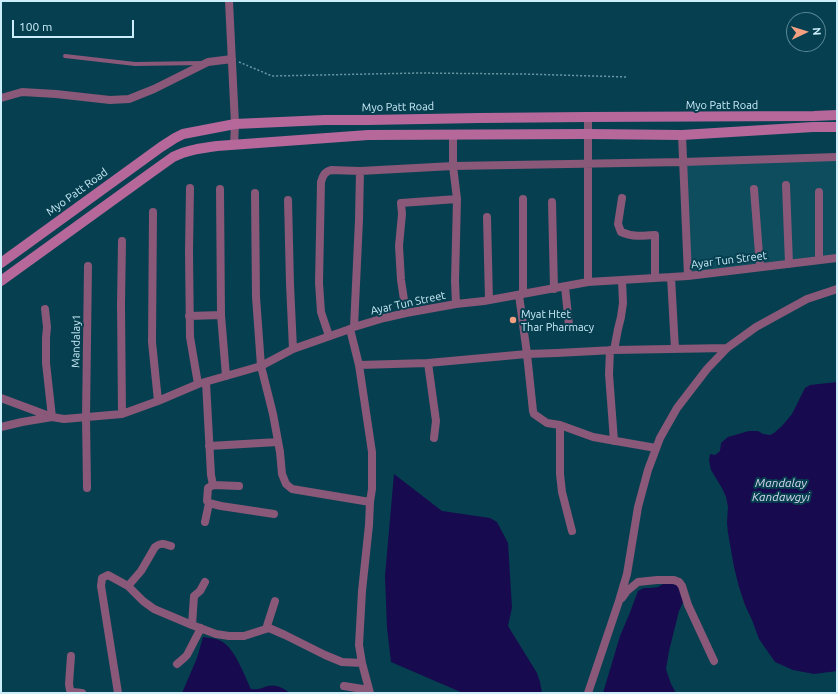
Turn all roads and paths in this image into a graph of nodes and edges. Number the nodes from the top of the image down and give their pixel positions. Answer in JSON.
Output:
{"nodes":[{"id":1,"x":229,"y":1,"type":"edge"},
{"id":2,"x":65,"y":56,"type":"dead end"},
{"id":3,"x":232,"y":60,"type":"junction"},
{"id":4,"x":208,"y":62,"type":"junction"},
{"id":5,"x":628,"y":77,"type":"dead end"},
{"id":6,"x":1,"y":98,"type":"edge"},
{"id":7,"x":837,"y":115,"type":"edge"},
{"id":8,"x":814,"y":116,"type":"junction"},
{"id":9,"x":588,"y":117,"type":"junction"},
{"id":10,"x":368,"y":120,"type":"junction"},
{"id":11,"x":235,"y":124,"type":"junction"},
{"id":12,"x":813,"y":127,"type":"junction"},
{"id":13,"x":837,"y":127,"type":"edge"},
{"id":14,"x":588,"y":134,"type":"junction"},
{"id":15,"x":368,"y":135,"type":"junction"},
{"id":16,"x":453,"y":135,"type":"junction"},
{"id":17,"x":682,"y":135,"type":"junction"},
{"id":18,"x":234,"y":145,"type":"junction"},
{"id":19,"x":837,"y":157,"type":"edge"},
{"id":20,"x":143,"y":160,"type":"junction"},
{"id":21,"x":683,"y":162,"type":"junction"},
{"id":22,"x":588,"y":164,"type":"junction"},
{"id":23,"x":453,"y":166,"type":"junction"},
{"id":24,"x":360,"y":171,"type":"junction"},
{"id":25,"x":152,"y":172,"type":"junction"},
{"id":26,"x":786,"y":185,"type":"dead end"},
{"id":27,"x":190,"y":188,"type":"dead end"},
{"id":28,"x":220,"y":189,"type":"dead end"},
{"id":29,"x":754,"y":189,"type":"dead end"},
{"id":30,"x":819,"y":192,"type":"dead end"},
{"id":31,"x":255,"y":193,"type":"dead end"},
{"id":32,"x":622,"y":198,"type":"dead end"},
{"id":33,"x":457,"y":199,"type":"junction"},
{"id":34,"x":523,"y":199,"type":"dead end"},
{"id":35,"x":288,"y":200,"type":"dead end"},
{"id":36,"x":552,"y":202,"type":"dead end"},
{"id":37,"x":153,"y":212,"type":"dead end"},
{"id":38,"x":487,"y":217,"type":"dead end"},
{"id":39,"x":122,"y":241,"type":"dead end"},
{"id":40,"x":837,"y":258,"type":"edge"},
{"id":41,"x":819,"y":260,"type":"junction"},
{"id":42,"x":1,"y":263,"type":"edge"},
{"id":43,"x":789,"y":264,"type":"junction"},
{"id":44,"x":88,"y":266,"type":"dead end"},
{"id":45,"x":760,"y":267,"type":"junction"},
{"id":46,"x":688,"y":276,"type":"junction"},
{"id":47,"x":671,"y":277,"type":"junction"},
{"id":48,"x":654,"y":278,"type":"junction"},
{"id":49,"x":622,"y":280,"type":"junction"},
{"id":50,"x":1,"y":281,"type":"edge"},
{"id":51,"x":588,"y":282,"type":"junction"},
{"id":52,"x":565,"y":286,"type":"junction"},
{"id":53,"x":554,"y":288,"type":"junction"},
{"id":54,"x":837,"y":289,"type":"edge"},
{"id":55,"x":521,"y":294,"type":"junction"},
{"id":56,"x":489,"y":300,"type":"junction"},
{"id":57,"x":456,"y":304,"type":"junction"},
{"id":58,"x":45,"y":308,"type":"dead end"},
{"id":59,"x":406,"y":313,"type":"junction"},
{"id":60,"x":221,"y":315,"type":"junction"},
{"id":61,"x":189,"y":316,"type":"junction"},
{"id":62,"x":569,"y":325,"type":"dead end"},
{"id":63,"x":352,"y":328,"type":"junction"},
{"id":64,"x":329,"y":336,"type":"junction"},
{"id":65,"x":727,"y":348,"type":"junction"},
{"id":66,"x":293,"y":349,"type":"junction"},
{"id":67,"x":675,"y":349,"type":"junction"},
{"id":68,"x":612,"y":350,"type":"junction"},
{"id":69,"x":527,"y":354,"type":"junction"},
{"id":70,"x":428,"y":363,"type":"junction"},
{"id":71,"x":359,"y":365,"type":"junction"},
{"id":72,"x":261,"y":366,"type":"junction"},
{"id":73,"x":226,"y":376,"type":"junction"},
{"id":74,"x":202,"y":383,"type":"junction"},
{"id":75,"x":1,"y":398,"type":"edge"},
{"id":76,"x":158,"y":401,"type":"junction"},
{"id":77,"x":122,"y":414,"type":"junction"},
{"id":78,"x":52,"y":417,"type":"junction"},
{"id":79,"x":86,"y":417,"type":"junction"},
{"id":80,"x":560,"y":425,"type":"junction"},
{"id":81,"x":1,"y":427,"type":"edge"},
{"id":82,"x":434,"y":438,"type":"dead end"},
{"id":83,"x":614,"y":441,"type":"junction"},
{"id":84,"x":278,"y":442,"type":"junction"},
{"id":85,"x":209,"y":446,"type":"junction"},
{"id":86,"x":656,"y":448,"type":"junction"},
{"id":87,"x":213,"y":485,"type":"junction"},
{"id":88,"x":239,"y":486,"type":"dead end"},
{"id":89,"x":87,"y":488,"type":"dead end"},
{"id":90,"x":370,"y":502,"type":"junction"},
{"id":91,"x":209,"y":503,"type":"junction"},
{"id":92,"x":274,"y":514,"type":"dead end"},
{"id":93,"x":205,"y":522,"type":"dead end"},
{"id":94,"x":572,"y":531,"type":"dead end"},
{"id":95,"x":171,"y":546,"type":"dead end"},
{"id":96,"x":205,"y":582,"type":"dead end"},
{"id":97,"x":128,"y":586,"type":"junction"},
{"id":98,"x":275,"y":601,"type":"dead end"},
{"id":99,"x":619,"y":601,"type":"junction"},
{"id":100,"x":192,"y":625,"type":"junction"},
{"id":101,"x":201,"y":628,"type":"junction"},
{"id":102,"x":268,"y":628,"type":"junction"},
{"id":103,"x":71,"y":656,"type":"dead end"},
{"id":104,"x":714,"y":661,"type":"dead end"},
{"id":105,"x":362,"y":663,"type":"junction"},
{"id":106,"x":177,"y":664,"type":"dead end"},
{"id":107,"x":344,"y":686,"type":"dead end"},
{"id":108,"x":369,"y":691,"type":"edge"},
{"id":109,"x":82,"y":693,"type":"edge"},
{"id":110,"x":118,"y":693,"type":"edge"},
{"id":111,"x":588,"y":693,"type":"edge"}],
"edges":[{"from":1,"to":3,"type":"street"},
{"from":2,"to":4,"type":"lane"},
{"from":3,"to":4,"type":"street"},
{"from":3,"to":5,"type":"path"},
{"from":3,"to":11,"type":"street"},
{"from":4,"to":6,"type":"street"},
{"from":7,"to":8,"type":"main road","name":"Myo Patt Road"},
{"from":8,"to":9,"type":"main road","name":"Myo Patt Road"},
{"from":8,"to":12,"type":"main road"},
{"from":9,"to":10,"type":"main road","name":"Myo Patt Road"},
{"from":9,"to":14,"type":"street"},
{"from":10,"to":11,"type":"main road","name":"Myo Patt Road"},
{"from":10,"to":15,"type":"main road"},
{"from":11,"to":18,"type":"street"},
{"from":11,"to":20,"type":"main road","name":"Myo Patt Road"},
{"from":12,"to":13,"type":"main road"},
{"from":12,"to":17,"type":"main road"},
{"from":14,"to":16,"type":"main road"},
{"from":14,"to":17,"type":"main road"},
{"from":14,"to":22,"type":"street"},
{"from":15,"to":16,"type":"main road"},
{"from":15,"to":18,"type":"main road"},
{"from":16,"to":23,"type":"street"},
{"from":17,"to":21,"type":"street"},
{"from":18,"to":25,"type":"main road"},
{"from":19,"to":21,"type":"street"},
{"from":20,"to":25,"type":"main road"},
{"from":20,"to":42,"type":"main road","name":"Myo Patt Road"},
{"from":21,"to":22,"type":"street"},
{"from":21,"to":46,"type":"street"},
{"from":22,"to":23,"type":"street"},
{"from":22,"to":51,"type":"street"},
{"from":23,"to":24,"type":"street"},
{"from":23,"to":33,"type":"street"},
{"from":24,"to":63,"type":"street"},
{"from":24,"to":64,"type":"street"},
{"from":25,"to":50,"type":"main road"},
{"from":26,"to":43,"type":"street"},
{"from":27,"to":61,"type":"street"},
{"from":28,"to":60,"type":"street"},
{"from":29,"to":45,"type":"street"},
{"from":30,"to":41,"type":"street"},
{"from":31,"to":72,"type":"street"},
{"from":32,"to":48,"type":"street"},
{"from":33,"to":57,"type":"street"},
{"from":33,"to":59,"type":"street"},
{"from":34,"to":55,"type":"street"},
{"from":35,"to":66,"type":"street"},
{"from":36,"to":53,"type":"street"},
{"from":37,"to":76,"type":"street"},
{"from":38,"to":56,"type":"street"},
{"from":39,"to":77,"type":"street"},
{"from":40,"to":41,"type":"street","name":"Ayar Tun Street"},
{"from":41,"to":43,"type":"street","name":"Ayar Tun Street"},
{"from":43,"to":45,"type":"street","name":"Ayar Tun Street"},
{"from":44,"to":79,"type":"street","name":"Mandalay1"},
{"from":45,"to":46,"type":"street","name":"Ayar Tun Street"},
{"from":46,"to":47,"type":"street","name":"Ayar Tun Street"},
{"from":47,"to":48,"type":"street","name":"Ayar Tun Street"},
{"from":47,"to":67,"type":"street"},
{"from":48,"to":49,"type":"street","name":"Ayar Tun Street"},
{"from":49,"to":51,"type":"street","name":"Ayar Tun Street"},
{"from":49,"to":68,"type":"street"},
{"from":51,"to":52,"type":"street","name":"Ayar Tun Street"},
{"from":52,"to":53,"type":"street","name":"Ayar Tun Street"},
{"from":52,"to":62,"type":"street"},
{"from":53,"to":55,"type":"street","name":"Ayar Tun Street"},
{"from":54,"to":65,"type":"street"},
{"from":55,"to":56,"type":"street","name":"Ayar Tun Street"},
{"from":55,"to":69,"type":"street"},
{"from":56,"to":57,"type":"street","name":"Ayar Tun Street"},
{"from":57,"to":59,"type":"street","name":"Ayar Tun Street"},
{"from":58,"to":78,"type":"street"},
{"from":59,"to":63,"type":"street","name":"Ayar Tun Street"},
{"from":60,"to":61,"type":"street"},
{"from":60,"to":73,"type":"street"},
{"from":61,"to":74,"type":"street"},
{"from":63,"to":64,"type":"street","name":"Ayar Tun Street"},
{"from":63,"to":71,"type":"street"},
{"from":64,"to":66,"type":"street","name":"Ayar Tun Street"},
{"from":65,"to":67,"type":"street"},
{"from":65,"to":86,"type":"street"},
{"from":66,"to":72,"type":"street","name":"Ayar Tun Street"},
{"from":67,"to":68,"type":"street"},
{"from":68,"to":69,"type":"street"},
{"from":68,"to":83,"type":"street"},
{"from":69,"to":70,"type":"street"},
{"from":69,"to":80,"type":"street"},
{"from":70,"to":71,"type":"street"},
{"from":70,"to":82,"type":"street"},
{"from":71,"to":90,"type":"street"},
{"from":72,"to":73,"type":"street","name":"Ayar Tun Street"},
{"from":72,"to":84,"type":"street"},
{"from":73,"to":74,"type":"street","name":"Ayar Tun Street"},
{"from":74,"to":76,"type":"street","name":"Ayar Tun Street"},
{"from":74,"to":85,"type":"street"},
{"from":75,"to":78,"type":"street","name":"Ayar Tun Street"},
{"from":76,"to":77,"type":"street","name":"Ayar Tun Street"},
{"from":77,"to":79,"type":"street","name":"Ayar Tun Street"},
{"from":78,"to":79,"type":"street","name":"Ayar Tun Street"},
{"from":78,"to":81,"type":"street"},
{"from":79,"to":89,"type":"street","name":"Mandalay1"},
{"from":80,"to":83,"type":"street"},
{"from":80,"to":94,"type":"street"},
{"from":83,"to":86,"type":"street"},
{"from":84,"to":85,"type":"street"},
{"from":84,"to":90,"type":"street"},
{"from":85,"to":87,"type":"street"},
{"from":86,"to":99,"type":"street"},
{"from":87,"to":88,"type":"street"},
{"from":87,"to":91,"type":"street"},
{"from":90,"to":105,"type":"street"},
{"from":91,"to":92,"type":"street"},
{"from":91,"to":93,"type":"street"},
{"from":95,"to":97,"type":"street"},
{"from":96,"to":100,"type":"street"},
{"from":97,"to":100,"type":"street"},
{"from":97,"to":110,"type":"street"},
{"from":98,"to":102,"type":"street"},
{"from":99,"to":104,"type":"street"},
{"from":99,"to":111,"type":"street"},
{"from":100,"to":101,"type":"street"},
{"from":101,"to":102,"type":"street"},
{"from":101,"to":106,"type":"street"},
{"from":102,"to":105,"type":"street"},
{"from":103,"to":109,"type":"street"},
{"from":105,"to":108,"type":"street"},
{"from":107,"to":108,"type":"street"}]}
